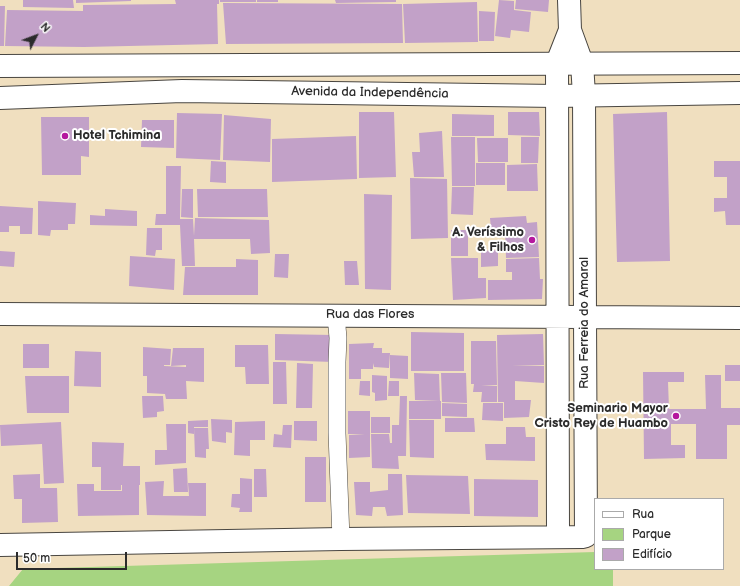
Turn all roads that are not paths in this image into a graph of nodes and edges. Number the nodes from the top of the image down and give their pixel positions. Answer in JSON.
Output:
{"nodes":[{"id":1,"x":570,"y":0,"type":"edge"},
{"id":2,"x":570,"y":30,"type":"junction"},
{"id":3,"x":557,"y":63,"type":"junction"},
{"id":4,"x":582,"y":63,"type":"junction"},
{"id":5,"x":740,"y":63,"type":"edge"},
{"id":6,"x":371,"y":64,"type":"junction"},
{"id":7,"x":183,"y":65,"type":"junction"},
{"id":8,"x":0,"y":66,"type":"edge"},
{"id":9,"x":182,"y":91,"type":"junction"},
{"id":10,"x":369,"y":93,"type":"junction"},
{"id":11,"x":740,"y":93,"type":"edge"},
{"id":12,"x":584,"y":95,"type":"junction"},
{"id":13,"x":557,"y":96,"type":"junction"},
{"id":14,"x":0,"y":98,"type":"edge"},
{"id":15,"x":0,"y":314,"type":"edge"},
{"id":16,"x":336,"y":315,"type":"junction"},
{"id":17,"x":557,"y":317,"type":"junction"},
{"id":18,"x":585,"y":317,"type":"junction"},
{"id":19,"x":740,"y":318,"type":"edge"},
{"id":20,"x":558,"y":537,"type":"junction"},
{"id":21,"x":341,"y":539,"type":"junction"},
{"id":22,"x":0,"y":545,"type":"edge"}],
"edges":[{"from":1,"to":2,"type":"street","name":"Rua Ferreia do Amaral"},
{"from":2,"to":3,"type":"street","name":"Rua Ferreia do Amaral"},
{"from":2,"to":4,"type":"street","name":"Rua Ferreia do Amaral"},
{"from":3,"to":4,"type":"street"},
{"from":3,"to":6,"type":"street"},
{"from":3,"to":13,"type":"street","name":"Rua Ferreia do Amaral"},
{"from":4,"to":5,"type":"street"},
{"from":4,"to":12,"type":"street","name":"Rua Ferreia do Amaral"},
{"from":6,"to":7,"type":"street"},
{"from":6,"to":10,"type":"street"},
{"from":7,"to":8,"type":"street"},
{"from":7,"to":9,"type":"street"},
{"from":9,"to":10,"type":"street","name":"Avenida da Independência"},
{"from":9,"to":14,"type":"street","name":"Avenida da Independência"},
{"from":10,"to":13,"type":"street","name":"Avenida da Independência"},
{"from":11,"to":12,"type":"street","name":"Avenida da Independência"},
{"from":12,"to":13,"type":"street","name":"Avenida da Independência"},
{"from":12,"to":18,"type":"street","name":"Rua Ferreia do Amaral"},
{"from":13,"to":17,"type":"street","name":"Rua Ferreia do Amaral"},
{"from":15,"to":16,"type":"street","name":"Rua das Flores"},
{"from":16,"to":17,"type":"street","name":"Rua das Flores"},
{"from":16,"to":21,"type":"street"},
{"from":17,"to":18,"type":"street","name":"Rua das Flores"},
{"from":17,"to":20,"type":"street","name":"Rua Ferreia do Amaral"},
{"from":18,"to":19,"type":"street","name":"Rua das Flores"},
{"from":18,"to":20,"type":"street","name":"Rua Ferreia do Amaral"},
{"from":20,"to":21,"type":"street"},
{"from":21,"to":22,"type":"street"}]}
